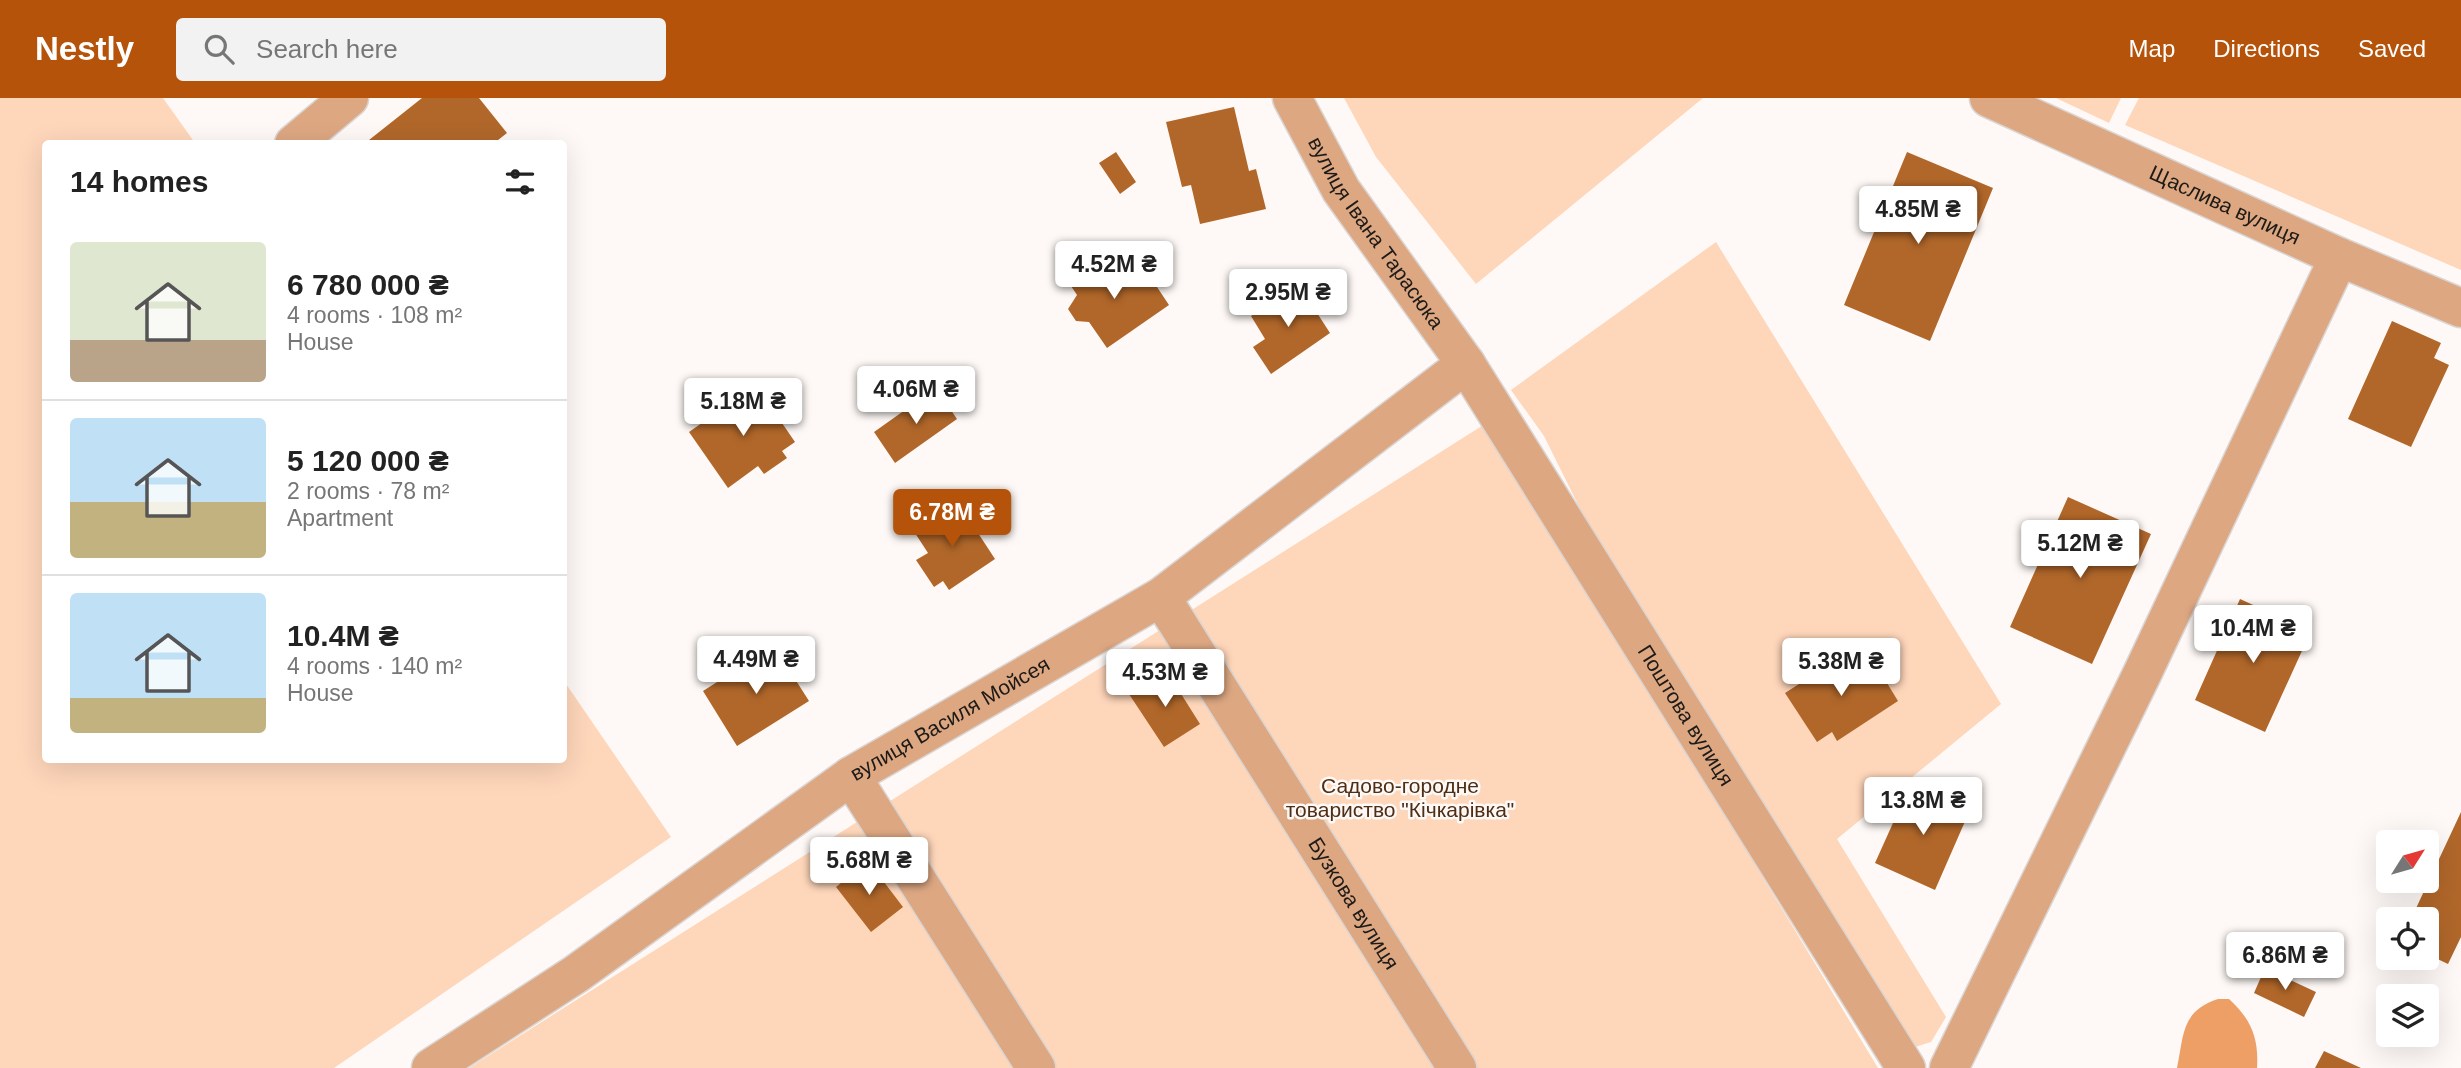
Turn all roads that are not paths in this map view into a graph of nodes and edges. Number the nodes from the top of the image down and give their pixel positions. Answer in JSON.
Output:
{"nodes":[{"id":1,"x":349,"y":98,"type":"edge"},
{"id":2,"x":1292,"y":98,"type":"edge"},
{"id":3,"x":1989,"y":98,"type":"edge"},
{"id":4,"x":299,"y":140,"type":"edge"},
{"id":5,"x":2339,"y":257,"type":"junction"},
{"id":6,"x":2461,"y":308,"type":"edge"},
{"id":7,"x":1466,"y":365,"type":"junction"},
{"id":8,"x":1161,"y":597,"type":"junction"},
{"id":9,"x":851,"y":776,"type":"junction"},
{"id":10,"x":430,"y":1068,"type":"edge"},
{"id":11,"x":1037,"y":1068,"type":"edge"},
{"id":12,"x":1457,"y":1068,"type":"edge"},
{"id":13,"x":1906,"y":1068,"type":"edge"},
{"id":14,"x":1949,"y":1068,"type":"edge"}],
"edges":[{"from":1,"to":4,"type":"street"},
{"from":2,"to":7,"type":"street","name":"вулиця Івана Тарасюка"},
{"from":3,"to":5,"type":"street","name":"Щаслива вулиця"},
{"from":5,"to":6,"type":"street","name":"Щаслива вулиця"},
{"from":5,"to":14,"type":"street"},
{"from":7,"to":8,"type":"street","name":"вулиця Василя Мойсея"},
{"from":7,"to":13,"type":"street","name":"Поштова вулиця"},
{"from":8,"to":9,"type":"street","name":"вулиця Василя Мойсея"},
{"from":8,"to":12,"type":"street","name":"Бузкова вулиця"},
{"from":9,"to":10,"type":"street","name":"вулиця Василя Мойсея"},
{"from":9,"to":11,"type":"street"}]}
